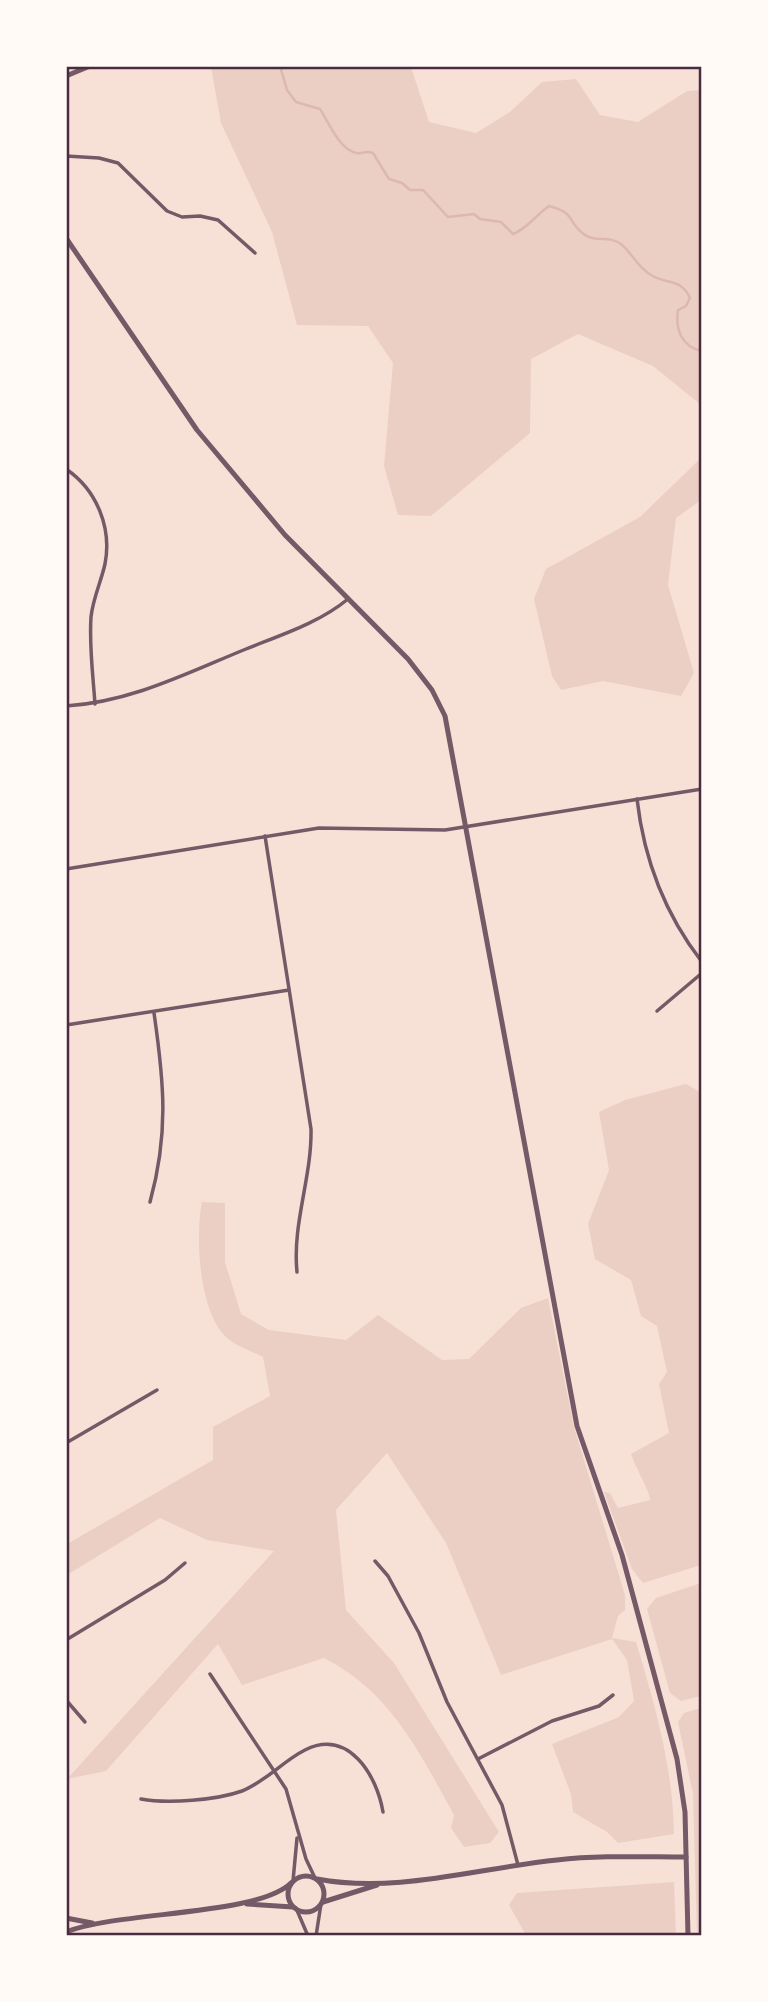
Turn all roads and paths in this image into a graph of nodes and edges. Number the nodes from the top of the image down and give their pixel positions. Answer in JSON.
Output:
{"nodes":[{"id":1,"x":90,"y":66,"type":"edge"},
{"id":2,"x":66,"y":76,"type":"edge"},
{"id":3,"x":66,"y":156,"type":"edge"},
{"id":4,"x":66,"y":238,"type":"edge"},
{"id":5,"x":255,"y":253,"type":"dead end"},
{"id":6,"x":66,"y":469,"type":"edge"},
{"id":7,"x":350,"y":598,"type":"junction"},
{"id":8,"x":95,"y":704,"type":"junction"},
{"id":9,"x":66,"y":706,"type":"edge"},
{"id":10,"x":702,"y":789,"type":"edge"},
{"id":11,"x":637,"y":799,"type":"junction"},
{"id":12,"x":467,"y":827,"type":"junction"},
{"id":13,"x":265,"y":836,"type":"junction"},
{"id":14,"x":66,"y":869,"type":"edge"},
{"id":15,"x":702,"y":962,"type":"edge"},
{"id":16,"x":702,"y":973,"type":"edge"},
{"id":17,"x":289,"y":990,"type":"junction"},
{"id":18,"x":657,"y":1011,"type":"dead end"},
{"id":19,"x":154,"y":1013,"type":"junction"},
{"id":20,"x":66,"y":1025,"type":"edge"},
{"id":21,"x":150,"y":1202,"type":"dead end"},
{"id":22,"x":297,"y":1272,"type":"dead end"},
{"id":23,"x":157,"y":1390,"type":"dead end"},
{"id":24,"x":66,"y":1443,"type":"edge"},
{"id":25,"x":374,"y":1561,"type":"dead end"},
{"id":26,"x":185,"y":1563,"type":"dead end"},
{"id":27,"x":66,"y":1640,"type":"edge"},
{"id":28,"x":210,"y":1674,"type":"dead end"},
{"id":29,"x":613,"y":1695,"type":"dead end"},
{"id":30,"x":66,"y":1700,"type":"edge"},
{"id":31,"x":85,"y":1722,"type":"dead end"},
{"id":32,"x":478,"y":1759,"type":"junction"},
{"id":33,"x":275,"y":1769,"type":"junction"},
{"id":34,"x":141,"y":1799,"type":"dead end"},
{"id":35,"x":383,"y":1812,"type":"dead end"},
{"id":36,"x":297,"y":1832,"type":"junction"},
{"id":37,"x":686,"y":1857,"type":"junction"},
{"id":38,"x":518,"y":1865,"type":"junction"},
{"id":39,"x":316,"y":1878,"type":"junction"},
{"id":40,"x":292,"y":1882,"type":"junction"},
{"id":41,"x":380,"y":1884,"type":"junction"},
{"id":42,"x":322,"y":1903,"type":"junction"},
{"id":43,"x":237,"y":1904,"type":"junction"},
{"id":44,"x":295,"y":1908,"type":"junction"},
{"id":45,"x":66,"y":1918,"type":"edge"},
{"id":46,"x":92,"y":1923,"type":"junction"},
{"id":47,"x":66,"y":1932,"type":"edge"},
{"id":48,"x":308,"y":1936,"type":"edge"},
{"id":49,"x":316,"y":1936,"type":"edge"},
{"id":50,"x":688,"y":1936,"type":"edge"}],
"edges":[{"from":1,"to":2,"type":"street"},
{"from":3,"to":5,"type":"street"},
{"from":4,"to":7,"type":"street"},
{"from":6,"to":8,"type":"street"},
{"from":7,"to":8,"type":"street"},
{"from":7,"to":12,"type":"street"},
{"from":8,"to":9,"type":"street"},
{"from":10,"to":11,"type":"street"},
{"from":11,"to":12,"type":"street"},
{"from":11,"to":15,"type":"street"},
{"from":12,"to":13,"type":"street"},
{"from":12,"to":37,"type":"street"},
{"from":13,"to":14,"type":"street"},
{"from":13,"to":17,"type":"street"},
{"from":16,"to":18,"type":"street"},
{"from":17,"to":19,"type":"street"},
{"from":17,"to":22,"type":"street"},
{"from":19,"to":20,"type":"street"},
{"from":19,"to":21,"type":"street"},
{"from":23,"to":24,"type":"street"},
{"from":25,"to":32,"type":"street"},
{"from":26,"to":27,"type":"street"},
{"from":28,"to":33,"type":"street"},
{"from":29,"to":32,"type":"street"},
{"from":30,"to":31,"type":"street"},
{"from":32,"to":38,"type":"street"},
{"from":33,"to":34,"type":"street"},
{"from":33,"to":35,"type":"street"},
{"from":33,"to":36,"type":"street"},
{"from":36,"to":39,"type":"street"},
{"from":36,"to":40,"type":"street"},
{"from":37,"to":38,"type":"street"},
{"from":37,"to":50,"type":"street"},
{"from":38,"to":41,"type":"street"},
{"from":39,"to":40,"type":"street"},
{"from":39,"to":41,"type":"street"},
{"from":39,"to":42,"type":"street"},
{"from":40,"to":43,"type":"street"},
{"from":40,"to":44,"type":"street"},
{"from":41,"to":42,"type":"street"},
{"from":42,"to":44,"type":"street"},
{"from":42,"to":49,"type":"street"},
{"from":43,"to":44,"type":"street"},
{"from":43,"to":46,"type":"street"},
{"from":44,"to":48,"type":"street"},
{"from":45,"to":46,"type":"street"},
{"from":46,"to":47,"type":"street"}]}
